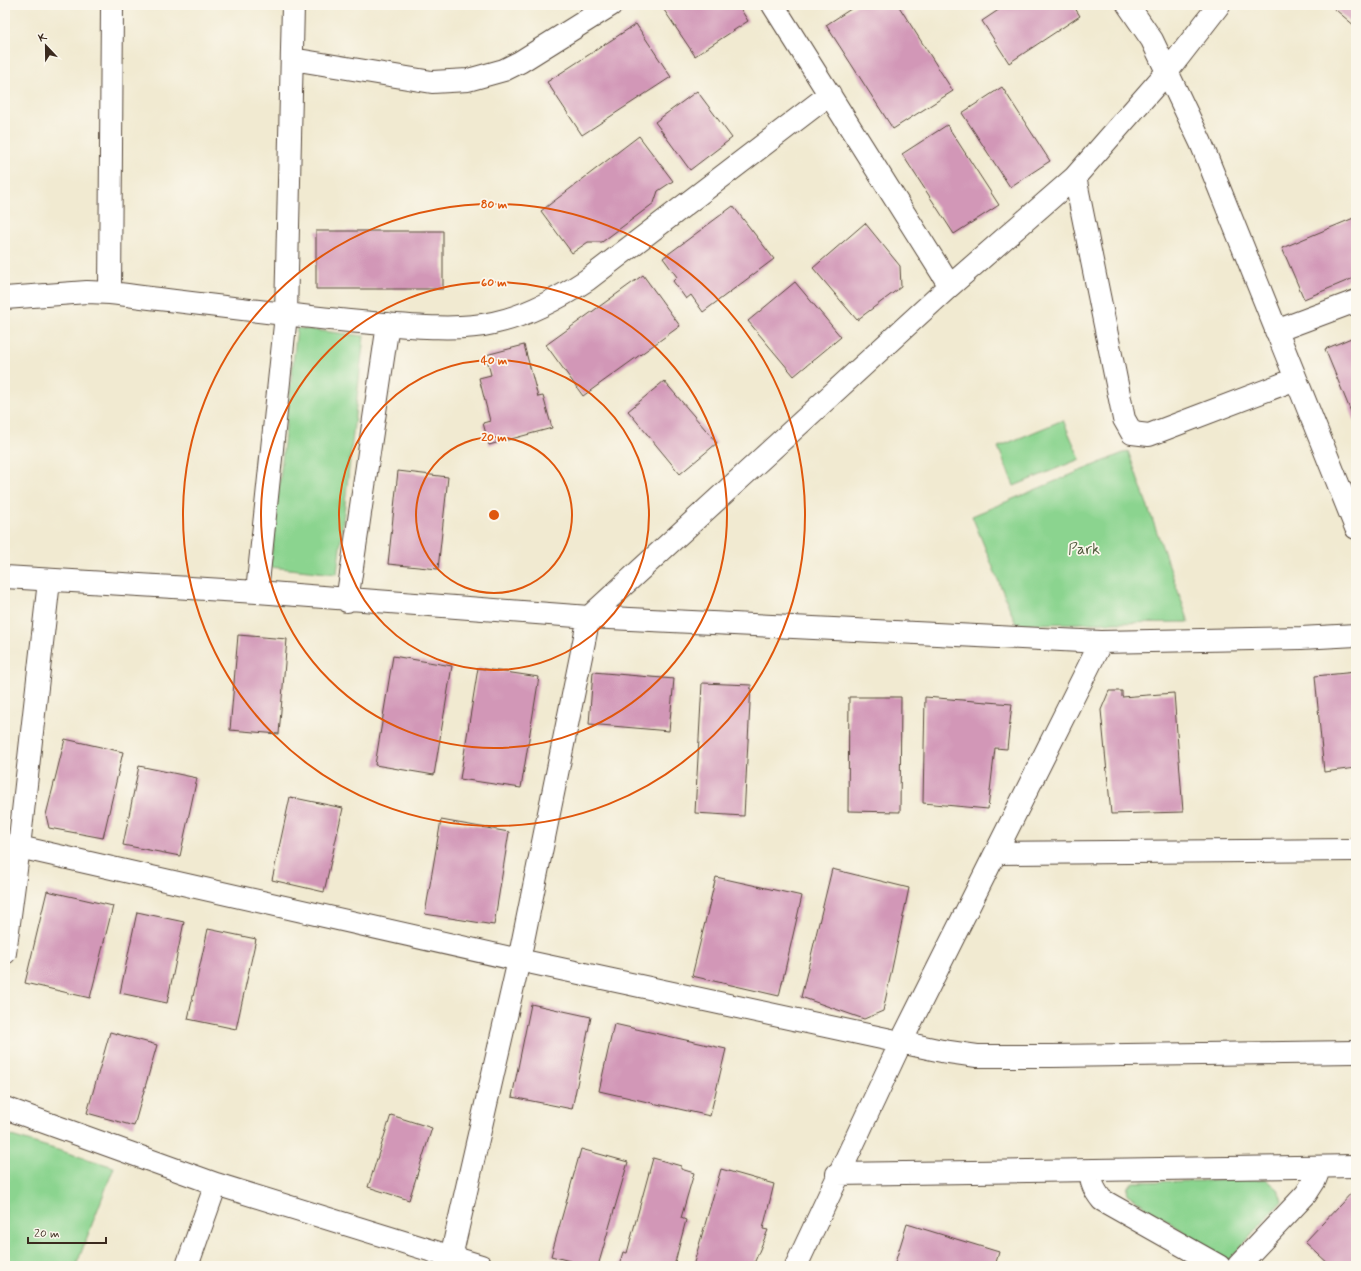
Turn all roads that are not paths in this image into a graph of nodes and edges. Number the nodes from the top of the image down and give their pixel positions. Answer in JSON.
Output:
{"nodes":[{"id":1,"x":112,"y":5,"type":"edge"},
{"id":2,"x":293,"y":5,"type":"edge"},
{"id":3,"x":611,"y":5,"type":"edge"},
{"id":4,"x":773,"y":5,"type":"edge"},
{"id":5,"x":1128,"y":5,"type":"edge"},
{"id":6,"x":1219,"y":5,"type":"edge"},
{"id":7,"x":292,"y":59,"type":"junction"},
{"id":8,"x":1167,"y":72,"type":"junction"},
{"id":9,"x":830,"y":94,"type":"junction"},
{"id":10,"x":1075,"y":177,"type":"junction"},
{"id":11,"x":950,"y":286,"type":"junction"},
{"id":12,"x":110,"y":293,"type":"junction"},
{"id":13,"x":5,"y":298,"type":"edge"},
{"id":14,"x":1356,"y":301,"type":"edge"},
{"id":15,"x":286,"y":315,"type":"junction"},
{"id":16,"x":388,"y":324,"type":"junction"},
{"id":17,"x":1276,"y":331,"type":"junction"},
{"id":18,"x":1296,"y":379,"type":"junction"},
{"id":19,"x":1356,"y":528,"type":"edge"},
{"id":20,"x":5,"y":577,"type":"edge"},
{"id":21,"x":49,"y":581,"type":"junction"},
{"id":22,"x":257,"y":592,"type":"junction"},
{"id":23,"x":347,"y":601,"type":"junction"},
{"id":24,"x":589,"y":617,"type":"junction"},
{"id":25,"x":1356,"y":635,"type":"edge"},
{"id":26,"x":1101,"y":642,"type":"junction"},
{"id":27,"x":19,"y":847,"type":"junction"},
{"id":28,"x":1356,"y":850,"type":"edge"},
{"id":29,"x":996,"y":853,"type":"junction"},
{"id":30,"x":5,"y":953,"type":"edge"},
{"id":31,"x":519,"y":960,"type":"junction"},
{"id":32,"x":901,"y":1042,"type":"junction"},
{"id":33,"x":1356,"y":1052,"type":"edge"},
{"id":34,"x":5,"y":1108,"type":"edge"},
{"id":35,"x":1356,"y":1166,"type":"edge"},
{"id":36,"x":1320,"y":1167,"type":"junction"},
{"id":37,"x":1090,"y":1171,"type":"junction"},
{"id":38,"x":837,"y":1174,"type":"junction"},
{"id":39,"x":216,"y":1184,"type":"junction"},
{"id":40,"x":451,"y":1257,"type":"junction"},
{"id":41,"x":187,"y":1266,"type":"edge"},
{"id":42,"x":481,"y":1266,"type":"edge"},
{"id":43,"x":796,"y":1266,"type":"edge"},
{"id":44,"x":1220,"y":1266,"type":"edge"},
{"id":45,"x":1238,"y":1266,"type":"edge"}],
"edges":[{"from":1,"to":12,"type":"street"},
{"from":2,"to":7,"type":"street"},
{"from":3,"to":7,"type":"street"},
{"from":4,"to":9,"type":"street"},
{"from":5,"to":8,"type":"street"},
{"from":6,"to":8,"type":"street"},
{"from":7,"to":15,"type":"street"},
{"from":8,"to":10,"type":"street"},
{"from":8,"to":17,"type":"street"},
{"from":9,"to":11,"type":"street"},
{"from":9,"to":16,"type":"street"},
{"from":10,"to":11,"type":"street"},
{"from":10,"to":18,"type":"street"},
{"from":11,"to":24,"type":"street"},
{"from":12,"to":13,"type":"street"},
{"from":12,"to":15,"type":"street"},
{"from":14,"to":17,"type":"street"},
{"from":15,"to":16,"type":"street"},
{"from":15,"to":22,"type":"street"},
{"from":16,"to":23,"type":"street"},
{"from":17,"to":18,"type":"street"},
{"from":18,"to":19,"type":"street"},
{"from":20,"to":21,"type":"street"},
{"from":21,"to":22,"type":"street"},
{"from":21,"to":27,"type":"street"},
{"from":22,"to":23,"type":"street"},
{"from":23,"to":24,"type":"street"},
{"from":24,"to":26,"type":"street"},
{"from":24,"to":31,"type":"street"},
{"from":25,"to":26,"type":"street"},
{"from":26,"to":29,"type":"street"},
{"from":27,"to":30,"type":"street"},
{"from":27,"to":31,"type":"street"},
{"from":28,"to":29,"type":"street"},
{"from":29,"to":32,"type":"street"},
{"from":31,"to":32,"type":"street"},
{"from":31,"to":40,"type":"street"},
{"from":32,"to":33,"type":"street"},
{"from":32,"to":38,"type":"street"},
{"from":34,"to":39,"type":"street"},
{"from":35,"to":36,"type":"street"},
{"from":36,"to":37,"type":"street"},
{"from":36,"to":45,"type":"street"},
{"from":37,"to":38,"type":"street"},
{"from":37,"to":44,"type":"street"},
{"from":38,"to":43,"type":"street"},
{"from":39,"to":40,"type":"street"},
{"from":39,"to":41,"type":"street"},
{"from":40,"to":42,"type":"street"}]}
